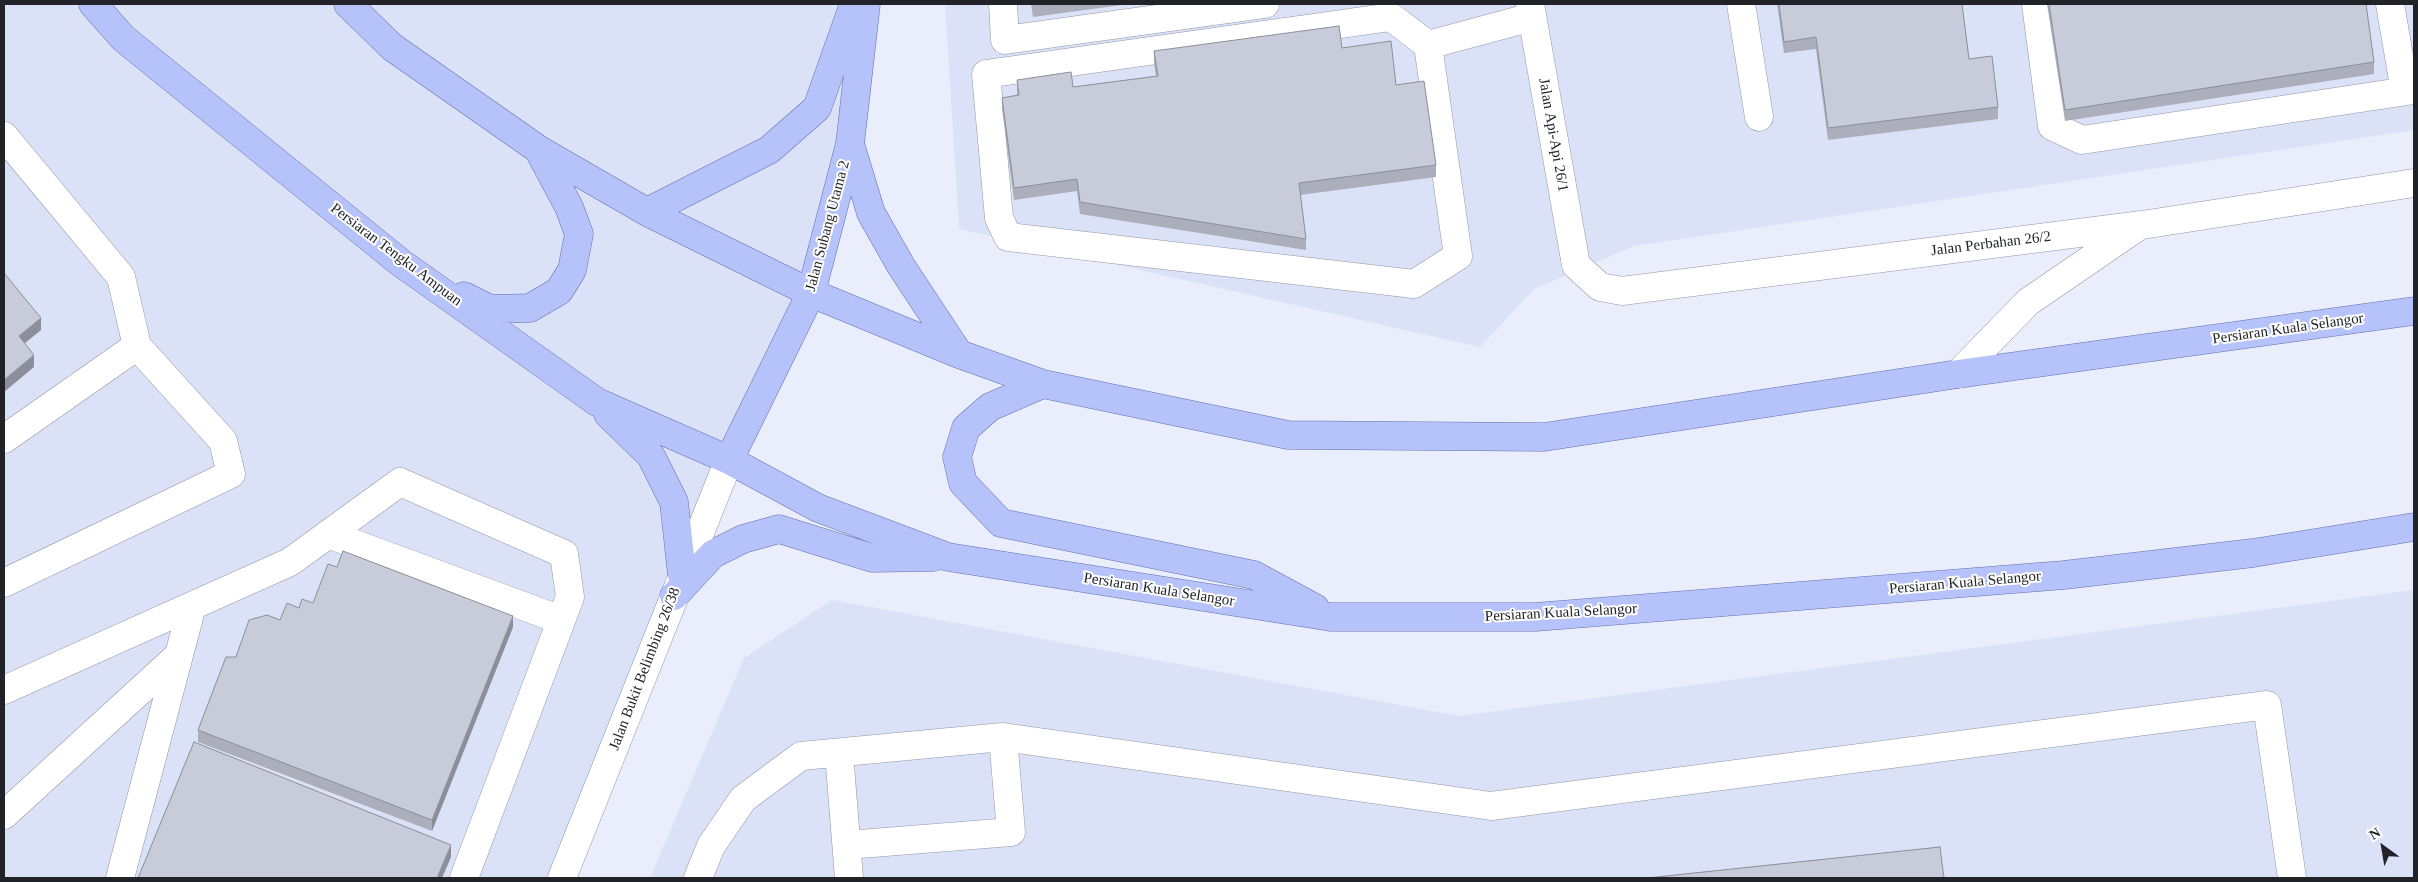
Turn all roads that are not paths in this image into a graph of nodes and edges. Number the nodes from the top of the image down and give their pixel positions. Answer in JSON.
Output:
{"nodes":[{"id":1,"x":94,"y":4,"type":"edge"},
{"id":2,"x":348,"y":4,"type":"edge"},
{"id":3,"x":854,"y":4,"type":"edge"},
{"id":4,"x":866,"y":4,"type":"edge"},
{"id":5,"x":1002,"y":4,"type":"edge"},
{"id":6,"x":1265,"y":4,"type":"edge"},
{"id":7,"x":1741,"y":4,"type":"edge"},
{"id":8,"x":2036,"y":4,"type":"edge"},
{"id":9,"x":2390,"y":4,"type":"edge"},
{"id":10,"x":1531,"y":10,"type":"edge"},
{"id":11,"x":1428,"y":45,"type":"junction"},
{"id":12,"x":2410,"y":91,"type":"edge"},
{"id":13,"x":1759,"y":117,"type":"dead end"},
{"id":14,"x":4,"y":136,"type":"edge"},
{"id":15,"x":850,"y":144,"type":"junction"},
{"id":16,"x":538,"y":149,"type":"junction"},
{"id":17,"x":2414,"y":184,"type":"edge"},
{"id":18,"x":648,"y":212,"type":"junction"},
{"id":19,"x":2142,"y":224,"type":"junction"},
{"id":20,"x":401,"y":263,"type":"junction"},
{"id":21,"x":1576,"y":265,"type":"joint"},
{"id":22,"x":810,"y":293,"type":"junction"},
{"id":23,"x":2414,"y":311,"type":"edge"},
{"id":24,"x":137,"y":346,"type":"junction"},
{"id":25,"x":959,"y":354,"type":"junction"},
{"id":26,"x":1958,"y":374,"type":"junction"},
{"id":27,"x":1043,"y":384,"type":"junction"},
{"id":28,"x":597,"y":402,"type":"junction"},
{"id":29,"x":4,"y":438,"type":"edge"},
{"id":30,"x":729,"y":460,"type":"junction"},
{"id":31,"x":2414,"y":527,"type":"edge"},
{"id":32,"x":328,"y":534,"type":"junction"},
{"id":33,"x":948,"y":556,"type":"junction"},
{"id":34,"x":4,"y":583,"type":"edge"},
{"id":35,"x":678,"y":585,"type":"junction"},
{"id":36,"x":192,"y":606,"type":"junction"},
{"id":37,"x":1331,"y":617,"type":"junction"},
{"id":38,"x":561,"y":620,"type":"junction"},
{"id":39,"x":178,"y":656,"type":"junction"},
{"id":40,"x":4,"y":690,"type":"edge"},
{"id":41,"x":1003,"y":737,"type":"junction"},
{"id":42,"x":840,"y":753,"type":"junction"},
{"id":43,"x":4,"y":815,"type":"edge"},
{"id":44,"x":847,"y":845,"type":"junction"},
{"id":45,"x":120,"y":878,"type":"edge"},
{"id":46,"x":464,"y":878,"type":"edge"},
{"id":47,"x":562,"y":878,"type":"edge"},
{"id":48,"x":698,"y":878,"type":"edge"},
{"id":49,"x":849,"y":878,"type":"edge"},
{"id":50,"x":2292,"y":878,"type":"edge"}],
"edges":[{"from":1,"to":20,"type":"main road","name":"Persiaran Tengku Ampuan"},
{"from":2,"to":16,"type":"main road"},
{"from":3,"to":18,"type":"main road"},
{"from":4,"to":15,"type":"main road","name":"Jalan Subang Utama 2"},
{"from":5,"to":6,"type":"street"},
{"from":7,"to":13,"type":"street"},
{"from":8,"to":12,"type":"street"},
{"from":9,"to":12,"type":"street"},
{"from":10,"to":11,"type":"street"},
{"from":10,"to":21,"type":"street","name":"Jalan Api-Api 26/1"},
{"from":11,"to":11,"type":"street"},
{"from":14,"to":24,"type":"street"},
{"from":15,"to":22,"type":"main road","name":"Jalan Subang Utama 2"},
{"from":15,"to":25,"type":"main road"},
{"from":16,"to":18,"type":"main road"},
{"from":16,"to":20,"type":"main road"},
{"from":17,"to":19,"type":"street","name":"Jalan Perbahan 26/2"},
{"from":18,"to":22,"type":"main road"},
{"from":19,"to":21,"type":"street","name":"Jalan Perbahan 26/2"},
{"from":19,"to":26,"type":"street"},
{"from":20,"to":28,"type":"main road","name":"Persiaran Tengku Ampuan"},
{"from":22,"to":25,"type":"main road","name":"Persiaran Kuala Selangor"},
{"from":22,"to":30,"type":"main road","name":"Jalan Subang Utama 2"},
{"from":23,"to":26,"type":"main road","name":"Persiaran Kuala Selangor"},
{"from":24,"to":29,"type":"street"},
{"from":24,"to":34,"type":"street"},
{"from":25,"to":27,"type":"main road","name":"Persiaran Kuala Selangor"},
{"from":26,"to":27,"type":"main road","name":"Persiaran Kuala Selangor"},
{"from":27,"to":37,"type":"main road"},
{"from":28,"to":30,"type":"main road","name":"Persiaran Tengku Ampuan"},
{"from":28,"to":35,"type":"main road"},
{"from":30,"to":33,"type":"main road","name":"Persiaran Kuala Selangor"},
{"from":30,"to":35,"type":"street","name":"Jalan Bukit Belimbing 26/38"},
{"from":31,"to":37,"type":"main road","name":"Persiaran Kuala Selangor"},
{"from":32,"to":36,"type":"street"},
{"from":32,"to":38,"type":"street"},
{"from":32,"to":38,"type":"street"},
{"from":33,"to":35,"type":"main road"},
{"from":33,"to":37,"type":"main road","name":"Persiaran Kuala Selangor"},
{"from":35,"to":47,"type":"street","name":"Jalan Bukit Belimbing 26/38"},
{"from":36,"to":39,"type":"street"},
{"from":36,"to":40,"type":"street"},
{"from":38,"to":46,"type":"street"},
{"from":39,"to":43,"type":"street"},
{"from":39,"to":45,"type":"street"},
{"from":41,"to":42,"type":"street"},
{"from":41,"to":44,"type":"street"},
{"from":41,"to":50,"type":"street"},
{"from":42,"to":44,"type":"street"},
{"from":42,"to":48,"type":"street"},
{"from":44,"to":49,"type":"street"}]}
